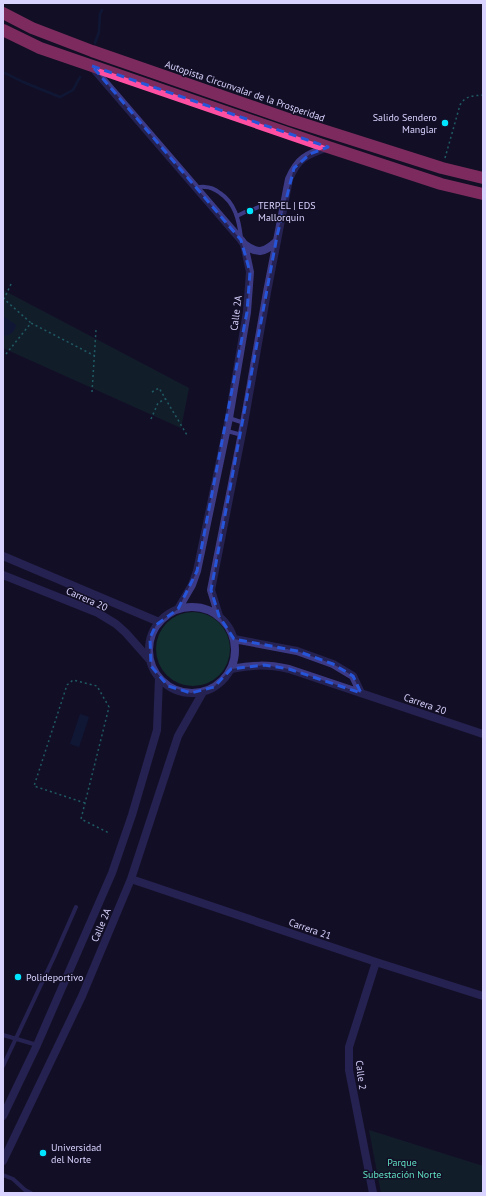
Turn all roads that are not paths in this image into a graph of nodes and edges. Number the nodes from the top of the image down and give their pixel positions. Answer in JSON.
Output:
{"nodes":[{"id":1,"x":3,"y":13,"type":"edge"},
{"id":2,"x":3,"y":30,"type":"edge"},
{"id":3,"x":92,"y":66,"type":"junction"},
{"id":4,"x":328,"y":147,"type":"junction"},
{"id":5,"x":483,"y":178,"type":"edge"},
{"id":6,"x":195,"y":188,"type":"junction"},
{"id":7,"x":483,"y":194,"type":"edge"},
{"id":8,"x":261,"y":206,"type":"dead end"},
{"id":9,"x":254,"y":209,"type":"dead end"},
{"id":10,"x":245,"y":212,"type":"dead end"},
{"id":11,"x":237,"y":216,"type":"junction"},
{"id":12,"x":277,"y":240,"type":"junction"},
{"id":13,"x":243,"y":242,"type":"junction"},
{"id":14,"x":229,"y":418,"type":"junction"},
{"id":15,"x":244,"y":423,"type":"junction"},
{"id":16,"x":226,"y":431,"type":"junction"},
{"id":17,"x":242,"y":435,"type":"junction"},
{"id":18,"x":3,"y":556,"type":"edge"},
{"id":19,"x":3,"y":575,"type":"edge"},
{"id":20,"x":178,"y":609,"type":"junction"},
{"id":21,"x":219,"y":616,"type":"junction"},
{"id":22,"x":159,"y":622,"type":"junction"},
{"id":23,"x":234,"y":639,"type":"junction"},
{"id":24,"x":150,"y":660,"type":"junction"},
{"id":25,"x":231,"y":669,"type":"junction"},
{"id":26,"x":159,"y":678,"type":"junction"},
{"id":27,"x":203,"y":692,"type":"junction"},
{"id":28,"x":361,"y":693,"type":"junction"},
{"id":29,"x":483,"y":734,"type":"edge"},
{"id":30,"x":131,"y":879,"type":"junction"},
{"id":31,"x":76,"y":907,"type":"dead end"},
{"id":32,"x":376,"y":962,"type":"junction"},
{"id":33,"x":483,"y":996,"type":"edge"},
{"id":34,"x":3,"y":1035,"type":"edge"},
{"id":35,"x":16,"y":1039,"type":"junction"},
{"id":36,"x":37,"y":1045,"type":"junction"},
{"id":37,"x":3,"y":1066,"type":"edge"},
{"id":38,"x":3,"y":1116,"type":"edge"},
{"id":39,"x":3,"y":1161,"type":"edge"},
{"id":40,"x":3,"y":1175,"type":"edge"},
{"id":41,"x":31,"y":1193,"type":"edge"},
{"id":42,"x":374,"y":1193,"type":"edge"}],
"edges":[{"from":1,"to":5,"type":"highway","name":"Autopista Circunvalar de la Prosperidad"},
{"from":2,"to":3,"type":"highway"},
{"from":3,"to":4,"type":"highway"},
{"from":3,"to":6,"type":"street","name":"Calle 2A"},
{"from":4,"to":7,"type":"highway"},
{"from":4,"to":12,"type":"street"},
{"from":6,"to":11,"type":"lane"},
{"from":6,"to":13,"type":"street","name":"Calle 2A"},
{"from":8,"to":9,"type":"lane"},
{"from":10,"to":11,"type":"lane"},
{"from":11,"to":13,"type":"lane"},
{"from":12,"to":13,"type":"street"},
{"from":12,"to":15,"type":"street"},
{"from":13,"to":14,"type":"street","name":"Calle 2A"},
{"from":14,"to":15,"type":"lane"},
{"from":14,"to":16,"type":"street","name":"Calle 2A"},
{"from":15,"to":17,"type":"street"},
{"from":16,"to":17,"type":"lane"},
{"from":16,"to":20,"type":"street","name":"Calle 2A"},
{"from":17,"to":21,"type":"street"},
{"from":18,"to":22,"type":"street","name":"Carrera 20"},
{"from":19,"to":24,"type":"street","name":"Carrera 20"},
{"from":20,"to":21,"type":"street"},
{"from":20,"to":22,"type":"street"},
{"from":21,"to":23,"type":"street"},
{"from":22,"to":24,"type":"street"},
{"from":23,"to":25,"type":"street"},
{"from":23,"to":28,"type":"street"},
{"from":24,"to":26,"type":"street"},
{"from":25,"to":27,"type":"street"},
{"from":25,"to":28,"type":"street","name":"Carrera 20"},
{"from":26,"to":27,"type":"street"},
{"from":26,"to":36,"type":"street","name":"Calle 2A"},
{"from":27,"to":30,"type":"street","name":"Calle 2A"},
{"from":28,"to":29,"type":"street","name":"Carrera 20"},
{"from":30,"to":32,"type":"street","name":"Carrera 21"},
{"from":30,"to":39,"type":"street","name":"Calle 2A"},
{"from":31,"to":35,"type":"lane"},
{"from":32,"to":33,"type":"street","name":"Carrera 21"},
{"from":32,"to":42,"type":"street","name":"Calle 2"},
{"from":34,"to":35,"type":"lane"},
{"from":35,"to":36,"type":"lane"},
{"from":35,"to":37,"type":"lane"},
{"from":36,"to":38,"type":"street","name":"Calle 2A"},
{"from":40,"to":41,"type":"lane"}]}
